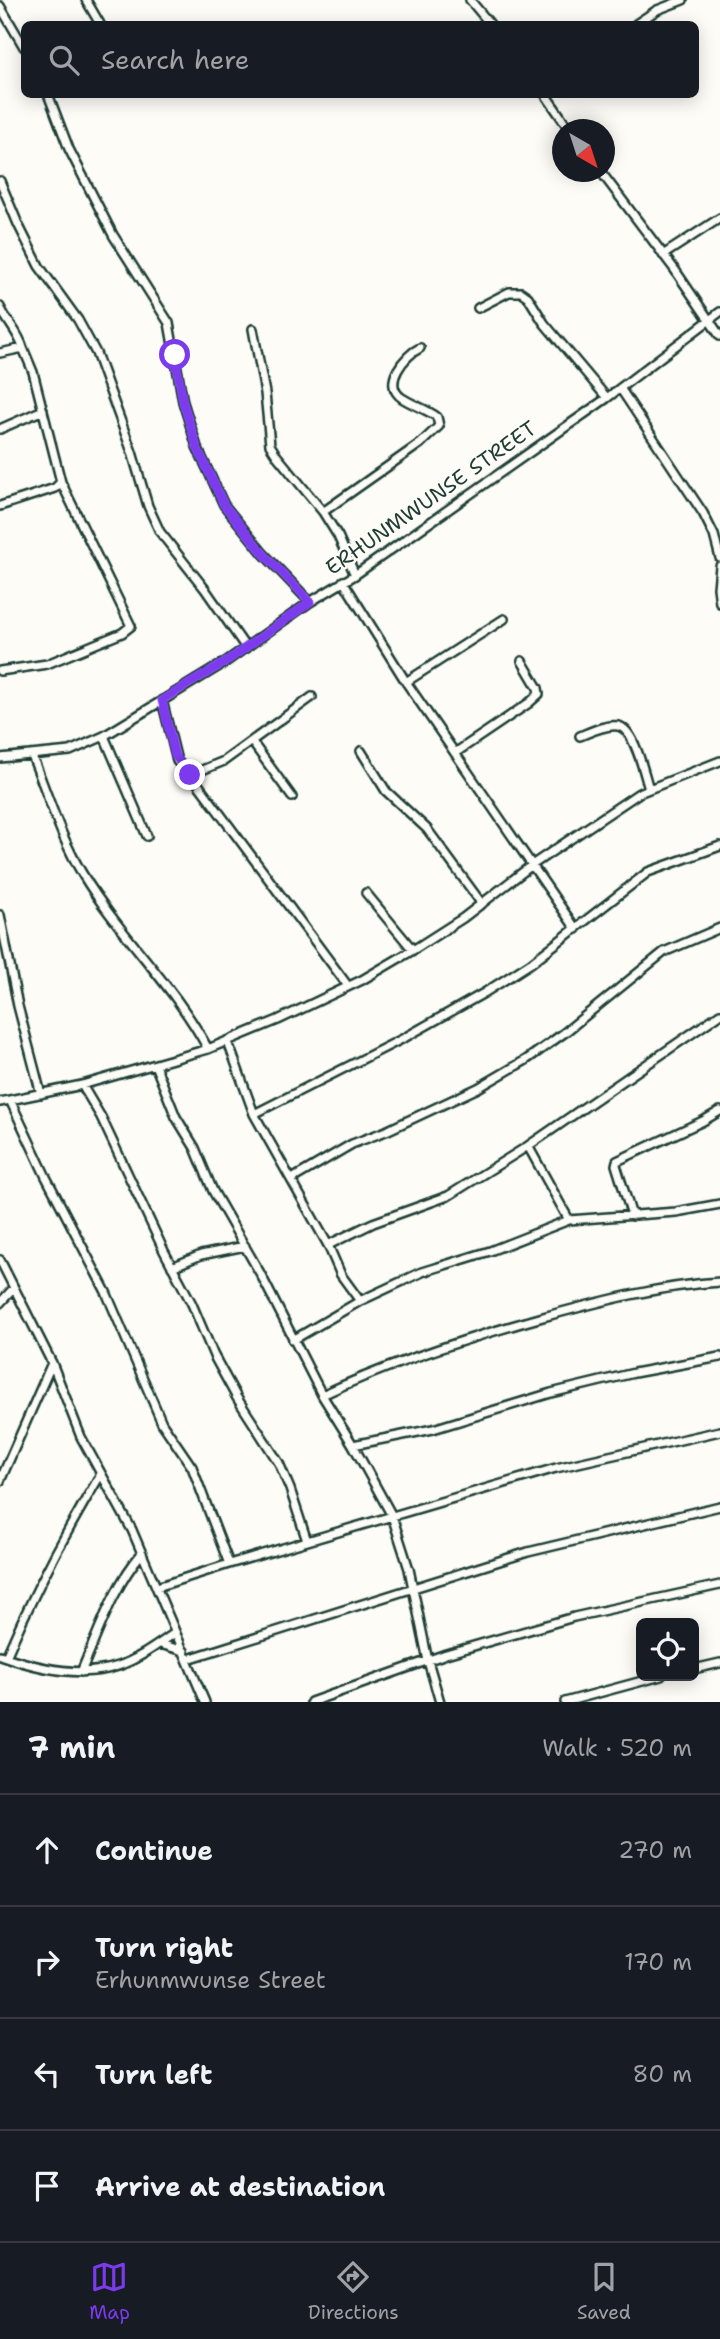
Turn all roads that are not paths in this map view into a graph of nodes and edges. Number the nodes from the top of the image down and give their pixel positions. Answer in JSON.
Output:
{"nodes":[{"id":1,"x":86,"y":0,"type":"edge"},
{"id":2,"x":470,"y":0,"type":"edge"},
{"id":3,"x":682,"y":0,"type":"edge"},
{"id":4,"x":0,"y":6,"type":"edge"},
{"id":5,"x":98,"y":21,"type":"edge"},
{"id":6,"x":488,"y":21,"type":"edge"},
{"id":7,"x":640,"y":21,"type":"edge"},
{"id":8,"x":21,"y":42,"type":"edge"},
{"id":9,"x":50,"y":98,"type":"edge"},
{"id":10,"x":548,"y":98,"type":"edge"},
{"id":11,"x":562,"y":119,"type":"edge"},
{"id":12,"x":0,"y":181,"type":"edge"},
{"id":13,"x":608,"y":182,"type":"edge"},
{"id":14,"x":720,"y":218,"type":"edge"},
{"id":15,"x":663,"y":255,"type":"junction"},
{"id":16,"x":0,"y":307,"type":"edge"},
{"id":17,"x":478,"y":308,"type":"dead end"},
{"id":18,"x":720,"y":312,"type":"edge"},
{"id":19,"x":710,"y":319,"type":"junction"},
{"id":20,"x":253,"y":329,"type":"dead end"},
{"id":21,"x":720,"y":336,"type":"edge"},
{"id":22,"x":23,"y":348,"type":"junction"},
{"id":23,"x":420,"y":348,"type":"dead end"},
{"id":24,"x":0,"y":353,"type":"edge"},
{"id":25,"x":620,"y":388,"type":"junction"},
{"id":26,"x":607,"y":397,"type":"junction"},
{"id":27,"x":43,"y":411,"type":"junction"},
{"id":28,"x":0,"y":429,"type":"edge"},
{"id":29,"x":61,"y":482,"type":"junction"},
{"id":30,"x":0,"y":506,"type":"edge"},
{"id":31,"x":323,"y":512,"type":"junction"},
{"id":32,"x":720,"y":558,"type":"edge"},
{"id":33,"x":720,"y":572,"type":"edge"},
{"id":34,"x":355,"y":575,"type":"junction"},
{"id":35,"x":343,"y":582,"type":"junction"},
{"id":36,"x":310,"y":602,"type":"junction"},
{"id":37,"x":720,"y":603,"type":"edge"},
{"id":38,"x":504,"y":619,"type":"dead end"},
{"id":39,"x":246,"y":648,"type":"junction"},
{"id":40,"x":522,"y":661,"type":"dead end"},
{"id":41,"x":0,"y":671,"type":"edge"},
{"id":42,"x":405,"y":682,"type":"junction"},
{"id":43,"x":312,"y":697,"type":"dead end"},
{"id":44,"x":162,"y":700,"type":"junction"},
{"id":45,"x":104,"y":736,"type":"junction"},
{"id":46,"x":580,"y":736,"type":"dead end"},
{"id":47,"x":252,"y":742,"type":"junction"},
{"id":48,"x":360,"y":751,"type":"dead end"},
{"id":49,"x":456,"y":753,"type":"junction"},
{"id":50,"x":32,"y":756,"type":"junction"},
{"id":51,"x":0,"y":758,"type":"edge"},
{"id":52,"x":720,"y":761,"type":"edge"},
{"id":53,"x":190,"y":775,"type":"junction"},
{"id":54,"x":649,"y":789,"type":"junction"},
{"id":55,"x":292,"y":797,"type":"dead end"},
{"id":56,"x":147,"y":836,"type":"dead end"},
{"id":57,"x":720,"y":845,"type":"edge"},
{"id":58,"x":532,"y":865,"type":"junction"},
{"id":59,"x":366,"y":893,"type":"dead end"},
{"id":60,"x":482,"y":904,"type":"junction"},
{"id":61,"x":0,"y":915,"type":"edge"},
{"id":62,"x":720,"y":928,"type":"edge"},
{"id":63,"x":576,"y":929,"type":"junction"},
{"id":64,"x":413,"y":950,"type":"junction"},
{"id":65,"x":348,"y":986,"type":"junction"},
{"id":66,"x":720,"y":1014,"type":"edge"},
{"id":67,"x":228,"y":1042,"type":"junction"},
{"id":68,"x":208,"y":1049,"type":"junction"},
{"id":69,"x":155,"y":1065,"type":"junction"},
{"id":70,"x":82,"y":1085,"type":"junction"},
{"id":71,"x":41,"y":1094,"type":"junction"},
{"id":72,"x":10,"y":1100,"type":"junction"},
{"id":73,"x":0,"y":1102,"type":"edge"},
{"id":74,"x":720,"y":1111,"type":"edge"},
{"id":75,"x":254,"y":1114,"type":"junction"},
{"id":76,"x":527,"y":1146,"type":"junction"},
{"id":77,"x":292,"y":1179,"type":"junction"},
{"id":78,"x":720,"y":1204,"type":"edge"},
{"id":79,"x":632,"y":1216,"type":"junction"},
{"id":80,"x":569,"y":1220,"type":"junction"},
{"id":81,"x":328,"y":1245,"type":"junction"},
{"id":82,"x":245,"y":1246,"type":"junction"},
{"id":83,"x":0,"y":1261,"type":"edge"},
{"id":84,"x":172,"y":1267,"type":"junction"},
{"id":85,"x":720,"y":1282,"type":"edge"},
{"id":86,"x":14,"y":1288,"type":"junction"},
{"id":87,"x":360,"y":1301,"type":"junction"},
{"id":88,"x":0,"y":1303,"type":"edge"},
{"id":89,"x":293,"y":1340,"type":"junction"},
{"id":90,"x":720,"y":1357,"type":"edge"},
{"id":91,"x":52,"y":1363,"type":"junction"},
{"id":92,"x":322,"y":1395,"type":"junction"},
{"id":93,"x":720,"y":1431,"type":"edge"},
{"id":94,"x":353,"y":1445,"type":"junction"},
{"id":95,"x":101,"y":1474,"type":"junction"},
{"id":96,"x":0,"y":1481,"type":"edge"},
{"id":97,"x":720,"y":1506,"type":"edge"},
{"id":98,"x":392,"y":1517,"type":"junction"},
{"id":99,"x":307,"y":1541,"type":"junction"},
{"id":100,"x":142,"y":1553,"type":"junction"},
{"id":101,"x":229,"y":1564,"type":"junction"},
{"id":102,"x":720,"y":1585,"type":"edge"},
{"id":103,"x":157,"y":1587,"type":"junction"},
{"id":104,"x":413,"y":1588,"type":"junction"},
{"id":105,"x":175,"y":1633,"type":"junction"},
{"id":106,"x":159,"y":1644,"type":"junction"},
{"id":107,"x":186,"y":1655,"type":"junction"},
{"id":108,"x":3,"y":1656,"type":"edge"},
{"id":109,"x":428,"y":1661,"type":"junction"},
{"id":110,"x":720,"y":1663,"type":"edge"},
{"id":111,"x":699,"y":1668,"type":"edge"},
{"id":112,"x":82,"y":1672,"type":"junction"},
{"id":113,"x":643,"y":1681,"type":"edge"},
{"id":114,"x":205,"y":1702,"type":"edge"},
{"id":115,"x":311,"y":1702,"type":"edge"},
{"id":116,"x":440,"y":1702,"type":"edge"},
{"id":117,"x":565,"y":1702,"type":"edge"}],
"edges":[{"from":1,"to":5,"type":"street"},
{"from":2,"to":6,"type":"street"},
{"from":3,"to":7,"type":"street"},
{"from":4,"to":8,"type":"street"},
{"from":9,"to":36,"type":"street"},
{"from":10,"to":11,"type":"street"},
{"from":12,"to":39,"type":"street"},
{"from":13,"to":15,"type":"street"},
{"from":14,"to":15,"type":"street"},
{"from":15,"to":19,"type":"street"},
{"from":16,"to":22,"type":"street"},
{"from":17,"to":26,"type":"street"},
{"from":18,"to":19,"type":"street","name":"ERHUNMWUNSE STREET"},
{"from":19,"to":21,"type":"street"},
{"from":19,"to":25,"type":"street","name":"ERHUNMWUNSE STREET"},
{"from":20,"to":31,"type":"street"},
{"from":22,"to":24,"type":"street"},
{"from":22,"to":27,"type":"street"},
{"from":23,"to":31,"type":"street"},
{"from":25,"to":26,"type":"street","name":"ERHUNMWUNSE STREET"},
{"from":25,"to":32,"type":"street"},
{"from":26,"to":34,"type":"street","name":"ERHUNMWUNSE STREET"},
{"from":27,"to":28,"type":"street"},
{"from":27,"to":29,"type":"street"},
{"from":29,"to":30,"type":"street"},
{"from":29,"to":41,"type":"street"},
{"from":31,"to":34,"type":"street"},
{"from":33,"to":37,"type":"street"},
{"from":34,"to":35,"type":"street","name":"ERHUNMWUNSE STREET"},
{"from":35,"to":36,"type":"street","name":"ERHUNMWUNSE STREET"},
{"from":35,"to":42,"type":"street"},
{"from":36,"to":39,"type":"street","name":"ERHUNMWUNSE STREET"},
{"from":38,"to":42,"type":"street"},
{"from":39,"to":44,"type":"street","name":"ERHUNMWUNSE STREET"},
{"from":40,"to":49,"type":"street"},
{"from":42,"to":49,"type":"street"},
{"from":43,"to":47,"type":"street"},
{"from":44,"to":45,"type":"street","name":"ERHUNMWUNSE STREET"},
{"from":44,"to":53,"type":"street"},
{"from":45,"to":50,"type":"street","name":"ERHUNMWUNSE STREET"},
{"from":45,"to":56,"type":"street"},
{"from":46,"to":54,"type":"street"},
{"from":47,"to":53,"type":"street"},
{"from":47,"to":55,"type":"street"},
{"from":48,"to":60,"type":"street"},
{"from":49,"to":58,"type":"street"},
{"from":50,"to":51,"type":"street","name":"ERHUNMWUNSE STREET"},
{"from":50,"to":68,"type":"street"},
{"from":52,"to":54,"type":"street"},
{"from":53,"to":65,"type":"street"},
{"from":54,"to":58,"type":"street"},
{"from":57,"to":63,"type":"street"},
{"from":58,"to":60,"type":"street"},
{"from":58,"to":63,"type":"street"},
{"from":59,"to":64,"type":"street"},
{"from":60,"to":64,"type":"street"},
{"from":61,"to":71,"type":"street"},
{"from":62,"to":77,"type":"street"},
{"from":63,"to":75,"type":"street"},
{"from":64,"to":65,"type":"street"},
{"from":65,"to":67,"type":"street"},
{"from":66,"to":76,"type":"street"},
{"from":67,"to":68,"type":"street"},
{"from":67,"to":75,"type":"street"},
{"from":68,"to":69,"type":"street"},
{"from":69,"to":70,"type":"street"},
{"from":69,"to":82,"type":"street"},
{"from":70,"to":71,"type":"street"},
{"from":70,"to":84,"type":"street"},
{"from":71,"to":72,"type":"street"},
{"from":72,"to":73,"type":"street"},
{"from":72,"to":101,"type":"street"},
{"from":74,"to":79,"type":"street"},
{"from":75,"to":77,"type":"street"},
{"from":76,"to":80,"type":"street"},
{"from":76,"to":81,"type":"street"},
{"from":77,"to":81,"type":"street"},
{"from":78,"to":79,"type":"street"},
{"from":79,"to":80,"type":"street"},
{"from":80,"to":87,"type":"street"},
{"from":81,"to":87,"type":"street"},
{"from":82,"to":84,"type":"street"},
{"from":82,"to":89,"type":"street"},
{"from":83,"to":86,"type":"street"},
{"from":84,"to":99,"type":"street"},
{"from":85,"to":92,"type":"street"},
{"from":86,"to":88,"type":"street"},
{"from":86,"to":91,"type":"street"},
{"from":87,"to":89,"type":"street"},
{"from":89,"to":92,"type":"street"},
{"from":90,"to":94,"type":"street"},
{"from":91,"to":95,"type":"street"},
{"from":91,"to":96,"type":"street"},
{"from":92,"to":94,"type":"street"},
{"from":93,"to":98,"type":"street"},
{"from":94,"to":98,"type":"street"},
{"from":95,"to":100,"type":"street"},
{"from":95,"to":108,"type":"street"},
{"from":97,"to":104,"type":"street"},
{"from":98,"to":99,"type":"street"},
{"from":98,"to":104,"type":"street"},
{"from":99,"to":101,"type":"street"},
{"from":100,"to":103,"type":"street"},
{"from":100,"to":112,"type":"street"},
{"from":101,"to":103,"type":"street"},
{"from":102,"to":109,"type":"street"},
{"from":103,"to":105,"type":"street"},
{"from":104,"to":107,"type":"street"},
{"from":104,"to":109,"type":"street"},
{"from":105,"to":106,"type":"street"},
{"from":105,"to":107,"type":"street"},
{"from":106,"to":107,"type":"street"},
{"from":106,"to":112,"type":"street"},
{"from":107,"to":114,"type":"street"},
{"from":108,"to":112,"type":"street"},
{"from":109,"to":115,"type":"street"},
{"from":109,"to":116,"type":"street"},
{"from":110,"to":111,"type":"street"},
{"from":113,"to":117,"type":"street"}]}
